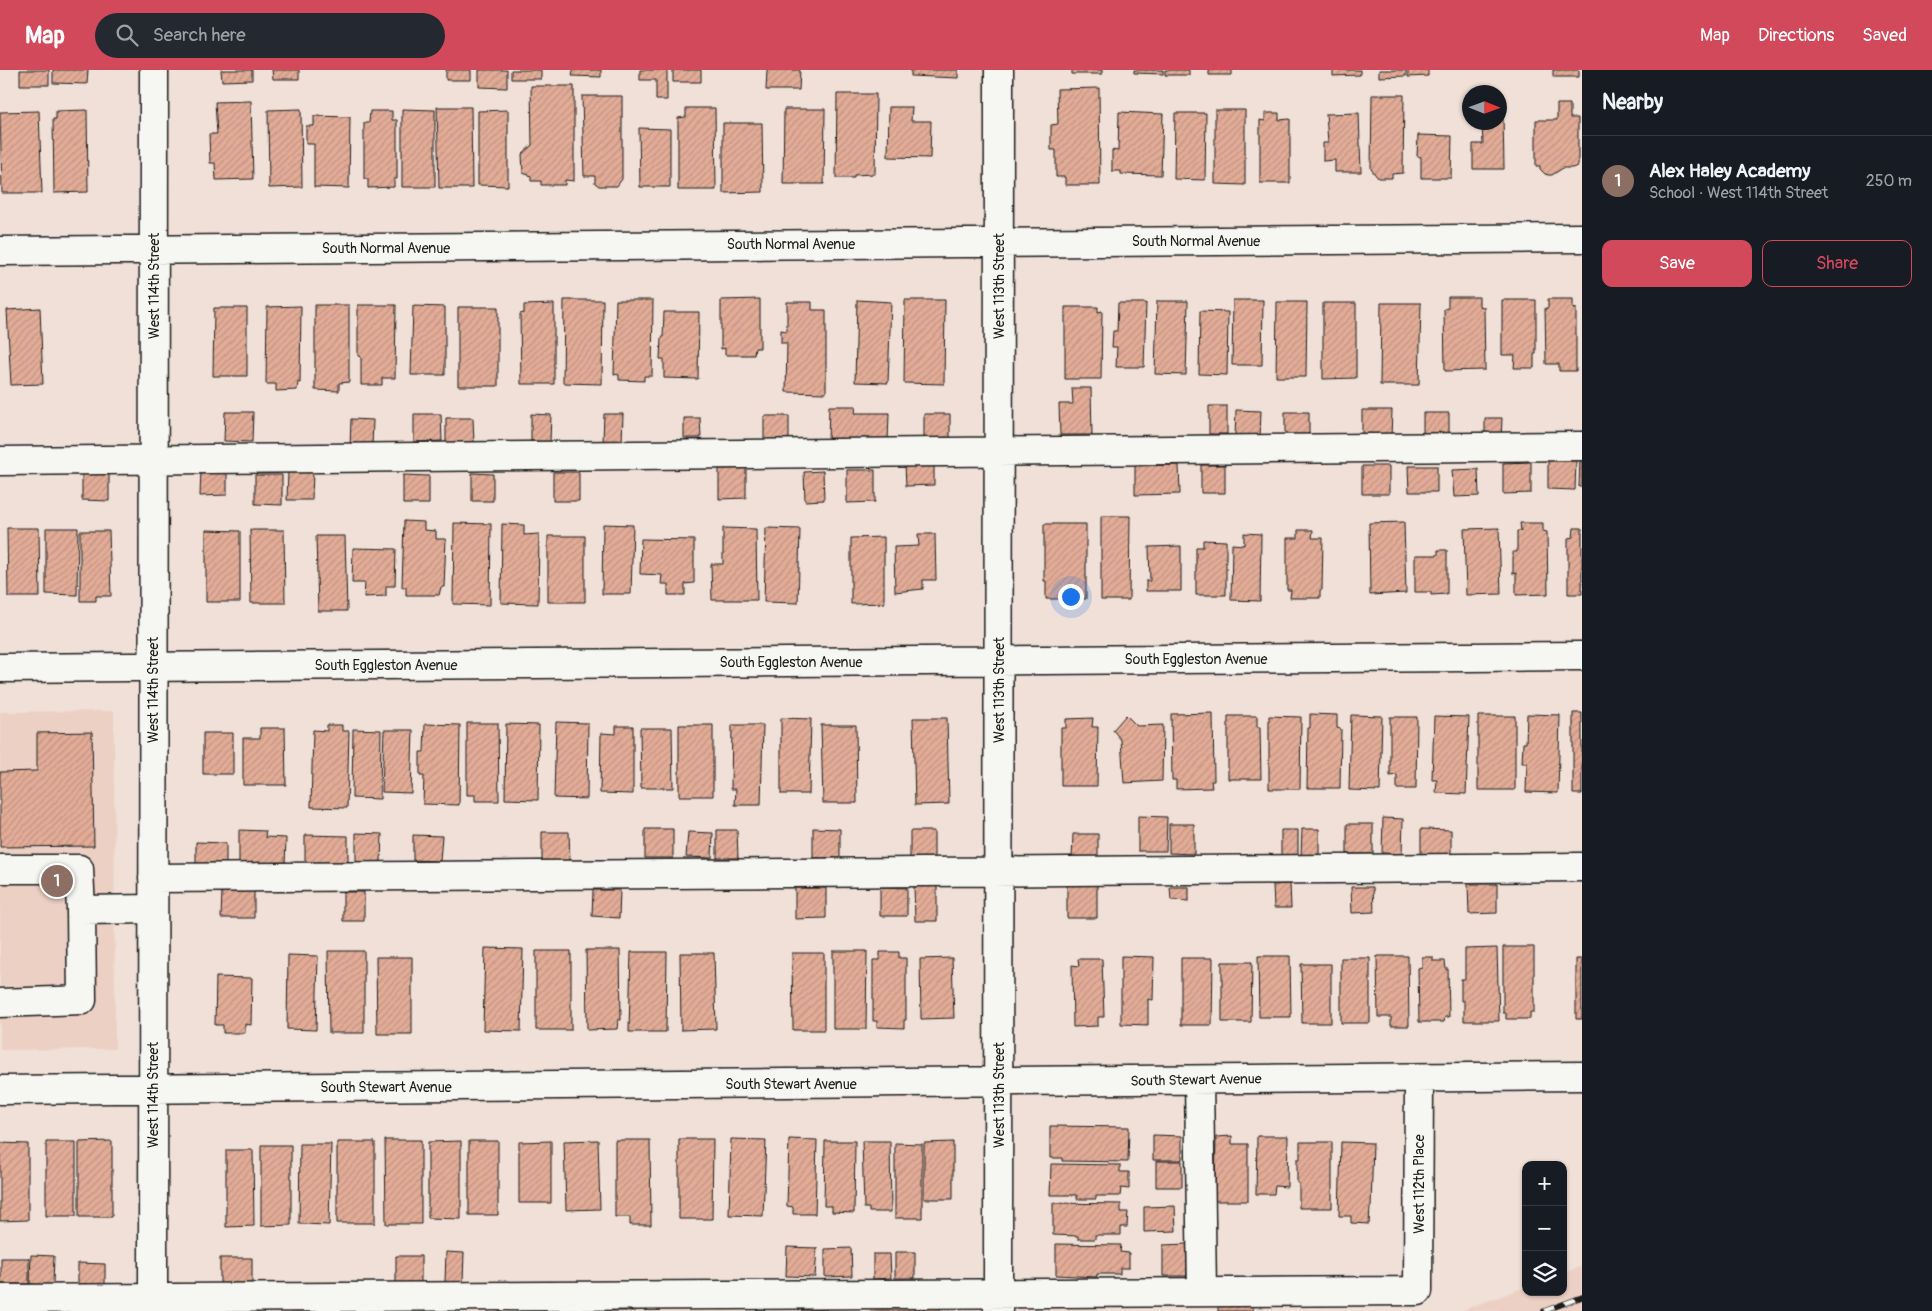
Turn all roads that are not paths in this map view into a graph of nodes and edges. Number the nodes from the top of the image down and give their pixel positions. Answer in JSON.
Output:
{"nodes":[{"id":1,"x":154,"y":70,"type":"edge"},
{"id":2,"x":999,"y":70,"type":"edge"},
{"id":3,"x":1582,"y":238,"type":"edge"},
{"id":4,"x":999,"y":243,"type":"junction"},
{"id":5,"x":154,"y":250,"type":"junction"},
{"id":6,"x":0,"y":251,"type":"edge"},
{"id":7,"x":1582,"y":446,"type":"edge"},
{"id":8,"x":999,"y":452,"type":"junction"},
{"id":9,"x":153,"y":459,"type":"junction"},
{"id":10,"x":0,"y":461,"type":"edge"},
{"id":11,"x":1582,"y":656,"type":"edge"},
{"id":12,"x":999,"y":660,"type":"junction"},
{"id":13,"x":154,"y":667,"type":"junction"},
{"id":14,"x":0,"y":668,"type":"edge"},
{"id":15,"x":1582,"y":867,"type":"edge"},
{"id":16,"x":0,"y":869,"type":"edge"},
{"id":17,"x":999,"y":871,"type":"junction"},
{"id":18,"x":154,"y":878,"type":"junction"},
{"id":19,"x":153,"y":909,"type":"junction"},
{"id":20,"x":81,"y":910,"type":"junction"},
{"id":21,"x":0,"y":1003,"type":"edge"},
{"id":22,"x":1582,"y":1076,"type":"edge"},
{"id":23,"x":1419,"y":1078,"type":"junction"},
{"id":24,"x":1199,"y":1080,"type":"junction"},
{"id":25,"x":999,"y":1082,"type":"junction"},
{"id":26,"x":153,"y":1089,"type":"junction"},
{"id":27,"x":0,"y":1090,"type":"edge"},
{"id":28,"x":1202,"y":1292,"type":"junction"},
{"id":29,"x":0,"y":1299,"type":"edge"},
{"id":30,"x":998,"y":1302,"type":"edge"},
{"id":31,"x":153,"y":1304,"type":"edge"}],
"edges":[{"from":1,"to":5,"type":"street","name":"West 114th Street"},
{"from":2,"to":4,"type":"street","name":"West 113th Street"},
{"from":3,"to":4,"type":"street","name":"South Normal Avenue"},
{"from":4,"to":5,"type":"street","name":"South Normal Avenue"},
{"from":4,"to":8,"type":"street","name":"West 113th Street"},
{"from":5,"to":6,"type":"street","name":"South Normal Avenue"},
{"from":5,"to":9,"type":"street","name":"West 114th Street"},
{"from":7,"to":8,"type":"street"},
{"from":8,"to":9,"type":"street"},
{"from":8,"to":12,"type":"street","name":"West 113th Street"},
{"from":9,"to":10,"type":"street"},
{"from":9,"to":13,"type":"street","name":"West 114th Street"},
{"from":11,"to":12,"type":"street","name":"South Eggleston Avenue"},
{"from":12,"to":13,"type":"street","name":"South Eggleston Avenue"},
{"from":12,"to":17,"type":"street","name":"West 113th Street"},
{"from":13,"to":14,"type":"street","name":"South Eggleston Avenue"},
{"from":13,"to":18,"type":"street","name":"West 114th Street"},
{"from":15,"to":17,"type":"street"},
{"from":16,"to":20,"type":"street"},
{"from":17,"to":18,"type":"street"},
{"from":17,"to":25,"type":"street","name":"West 113th Street"},
{"from":18,"to":19,"type":"street","name":"West 114th Street"},
{"from":19,"to":20,"type":"street"},
{"from":19,"to":26,"type":"street","name":"West 114th Street"},
{"from":20,"to":21,"type":"street"},
{"from":22,"to":23,"type":"street","name":"South Stewart Avenue"},
{"from":23,"to":24,"type":"street","name":"South Stewart Avenue"},
{"from":23,"to":28,"type":"street","name":"West 112th Place"},
{"from":24,"to":25,"type":"street","name":"South Stewart Avenue"},
{"from":24,"to":28,"type":"street"},
{"from":25,"to":26,"type":"street","name":"South Stewart Avenue"},
{"from":25,"to":30,"type":"street","name":"West 113th Street"},
{"from":26,"to":27,"type":"street","name":"South Stewart Avenue"},
{"from":26,"to":31,"type":"street","name":"West 114th Street"},
{"from":28,"to":30,"type":"street"},
{"from":29,"to":31,"type":"street"},
{"from":30,"to":31,"type":"street"}]}
